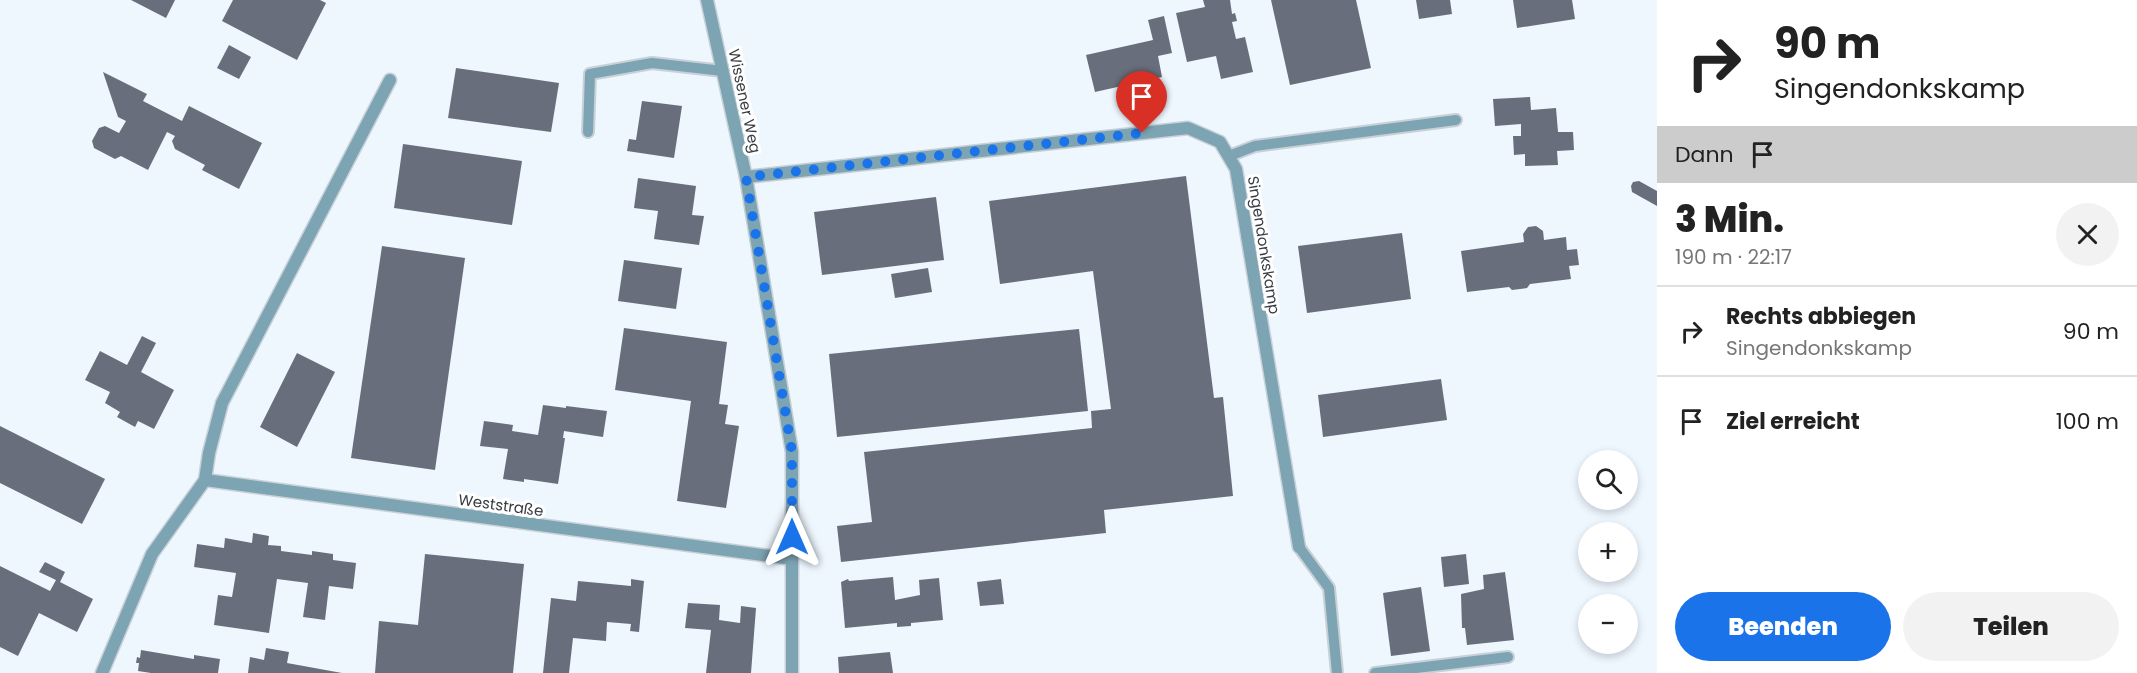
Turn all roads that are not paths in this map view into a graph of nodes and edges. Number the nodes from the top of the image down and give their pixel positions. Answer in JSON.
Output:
{"nodes":[{"id":1,"x":707,"y":0,"type":"edge"},
{"id":2,"x":723,"y":71,"type":"junction"},
{"id":3,"x":390,"y":80,"type":"dead end"},
{"id":4,"x":1456,"y":120,"type":"dead end"},
{"id":5,"x":588,"y":132,"type":"dead end"},
{"id":6,"x":1229,"y":156,"type":"junction"},
{"id":7,"x":746,"y":177,"type":"junction"},
{"id":8,"x":205,"y":480,"type":"junction"},
{"id":9,"x":1299,"y":547,"type":"joint"},
{"id":10,"x":792,"y":559,"type":"junction"},
{"id":11,"x":1508,"y":657,"type":"dead end"},
{"id":12,"x":102,"y":673,"type":"edge"},
{"id":13,"x":792,"y":673,"type":"edge"},
{"id":14,"x":1337,"y":673,"type":"edge"},
{"id":15,"x":1375,"y":673,"type":"edge"}],
"edges":[{"from":1,"to":2,"type":"street","name":"Wissener Weg"},
{"from":2,"to":5,"type":"lane"},
{"from":2,"to":7,"type":"street","name":"Wissener Weg"},
{"from":3,"to":8,"type":"street"},
{"from":4,"to":6,"type":"lane"},
{"from":6,"to":7,"type":"street","name":"Singendonkskamp"},
{"from":6,"to":9,"type":"street","name":"Singendonkskamp"},
{"from":7,"to":10,"type":"street","name":"Wissener Weg"},
{"from":8,"to":10,"type":"street","name":"Weststraße"},
{"from":8,"to":12,"type":"street"},
{"from":9,"to":14,"type":"lane"},
{"from":10,"to":13,"type":"street","name":"Wissener Weg"},
{"from":11,"to":15,"type":"lane"}]}
